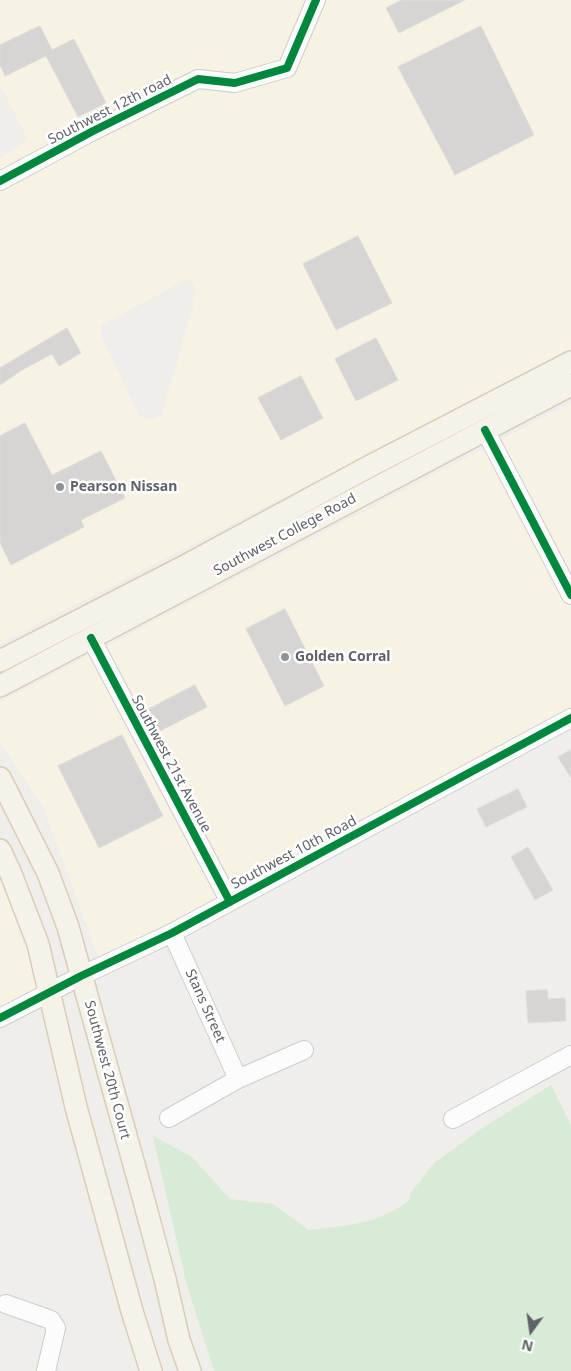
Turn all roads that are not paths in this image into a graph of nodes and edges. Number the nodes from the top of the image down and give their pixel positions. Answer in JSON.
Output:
{"nodes":[{"id":1,"x":316,"y":0,"type":"edge"},
{"id":2,"x":0,"y":180,"type":"edge"},
{"id":3,"x":571,"y":362,"type":"edge"},
{"id":4,"x":571,"y":385,"type":"edge"},
{"id":5,"x":485,"y":430,"type":"junction"},
{"id":6,"x":571,"y":595,"type":"edge"},
{"id":7,"x":91,"y":638,"type":"junction"},
{"id":8,"x":0,"y":661,"type":"edge"},
{"id":9,"x":0,"y":686,"type":"edge"},
{"id":10,"x":571,"y":718,"type":"edge"},
{"id":11,"x":0,"y":778,"type":"edge"},
{"id":12,"x":0,"y":850,"type":"edge"},
{"id":13,"x":230,"y":902,"type":"junction"},
{"id":14,"x":172,"y":933,"type":"junction"},
{"id":15,"x":81,"y":976,"type":"junction"},
{"id":16,"x":49,"y":993,"type":"junction"},
{"id":17,"x":0,"y":1018,"type":"edge"},
{"id":18,"x":304,"y":1050,"type":"dead end"},
{"id":19,"x":571,"y":1055,"type":"edge"},
{"id":20,"x":238,"y":1079,"type":"junction"},
{"id":21,"x":169,"y":1118,"type":"dead end"},
{"id":22,"x":453,"y":1119,"type":"dead end"},
{"id":23,"x":6,"y":1304,"type":"dead end"},
{"id":24,"x":46,"y":1371,"type":"edge"},
{"id":25,"x":151,"y":1371,"type":"edge"},
{"id":26,"x":190,"y":1371,"type":"edge"}],
"edges":[{"from":1,"to":2,"type":"street","name":"Southwest 12th road"},
{"from":3,"to":8,"type":"main road","name":"Southwest College Road"},
{"from":4,"to":5,"type":"main road","name":"Southwest College Road"},
{"from":5,"to":6,"type":"street"},
{"from":5,"to":7,"type":"main road","name":"Southwest College Road"},
{"from":7,"to":9,"type":"main road","name":"Southwest College Road"},
{"from":7,"to":13,"type":"street","name":"Southwest 21st Avenue"},
{"from":10,"to":13,"type":"street","name":"Southwest 10th Road"},
{"from":11,"to":15,"type":"main road","name":"Southwest 20th Court"},
{"from":12,"to":16,"type":"main road"},
{"from":13,"to":14,"type":"street","name":"Southwest 10th Road"},
{"from":14,"to":15,"type":"street","name":"Southwest 10th Road"},
{"from":14,"to":20,"type":"street","name":"Stans Street"},
{"from":15,"to":16,"type":"street","name":"Southwest 10th Road"},
{"from":15,"to":26,"type":"main road","name":"Southwest 20th Court"},
{"from":16,"to":17,"type":"street","name":"Southwest 10th Road"},
{"from":16,"to":25,"type":"main road"},
{"from":18,"to":20,"type":"street"},
{"from":19,"to":22,"type":"street"},
{"from":20,"to":21,"type":"street"},
{"from":23,"to":24,"type":"street"}]}
